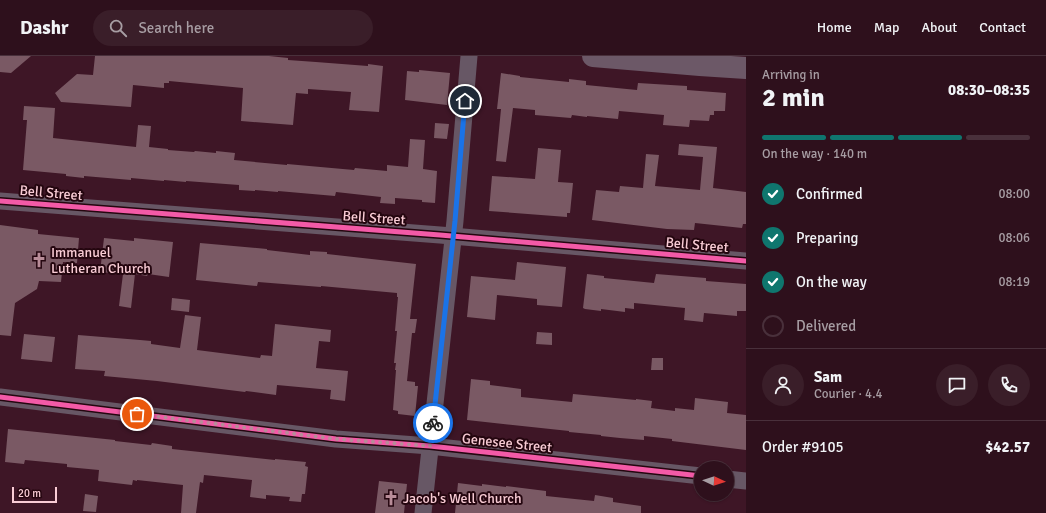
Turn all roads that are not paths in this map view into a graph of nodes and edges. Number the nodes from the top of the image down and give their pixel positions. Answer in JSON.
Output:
{"nodes":[{"id":1,"x":469,"y":56,"type":"edge"},
{"id":2,"x":593,"y":56,"type":"edge"},
{"id":3,"x":701,"y":61,"type":"edge"},
{"id":4,"x":746,"y":68,"type":"edge"},
{"id":5,"x":0,"y":201,"type":"edge"},
{"id":6,"x":454,"y":236,"type":"junction"},
{"id":7,"x":746,"y":261,"type":"edge"},
{"id":8,"x":0,"y":397,"type":"edge"},
{"id":9,"x":430,"y":446,"type":"junction"},
{"id":10,"x":694,"y":475,"type":"edge"},
{"id":11,"x":734,"y":480,"type":"edge"},
{"id":12,"x":746,"y":481,"type":"edge"},
{"id":13,"x":423,"y":513,"type":"edge"}],
"edges":[{"from":1,"to":6,"type":"street"},
{"from":2,"to":3,"type":"street"},
{"from":3,"to":4,"type":"street"},
{"from":5,"to":6,"type":"street","name":"Bell Street"},
{"from":6,"to":7,"type":"street","name":"Bell Street"},
{"from":6,"to":9,"type":"street"},
{"from":8,"to":9,"type":"street","name":"Genesee Street"},
{"from":9,"to":10,"type":"street","name":"Genesee Street"},
{"from":9,"to":13,"type":"street"},
{"from":11,"to":12,"type":"street"}]}
